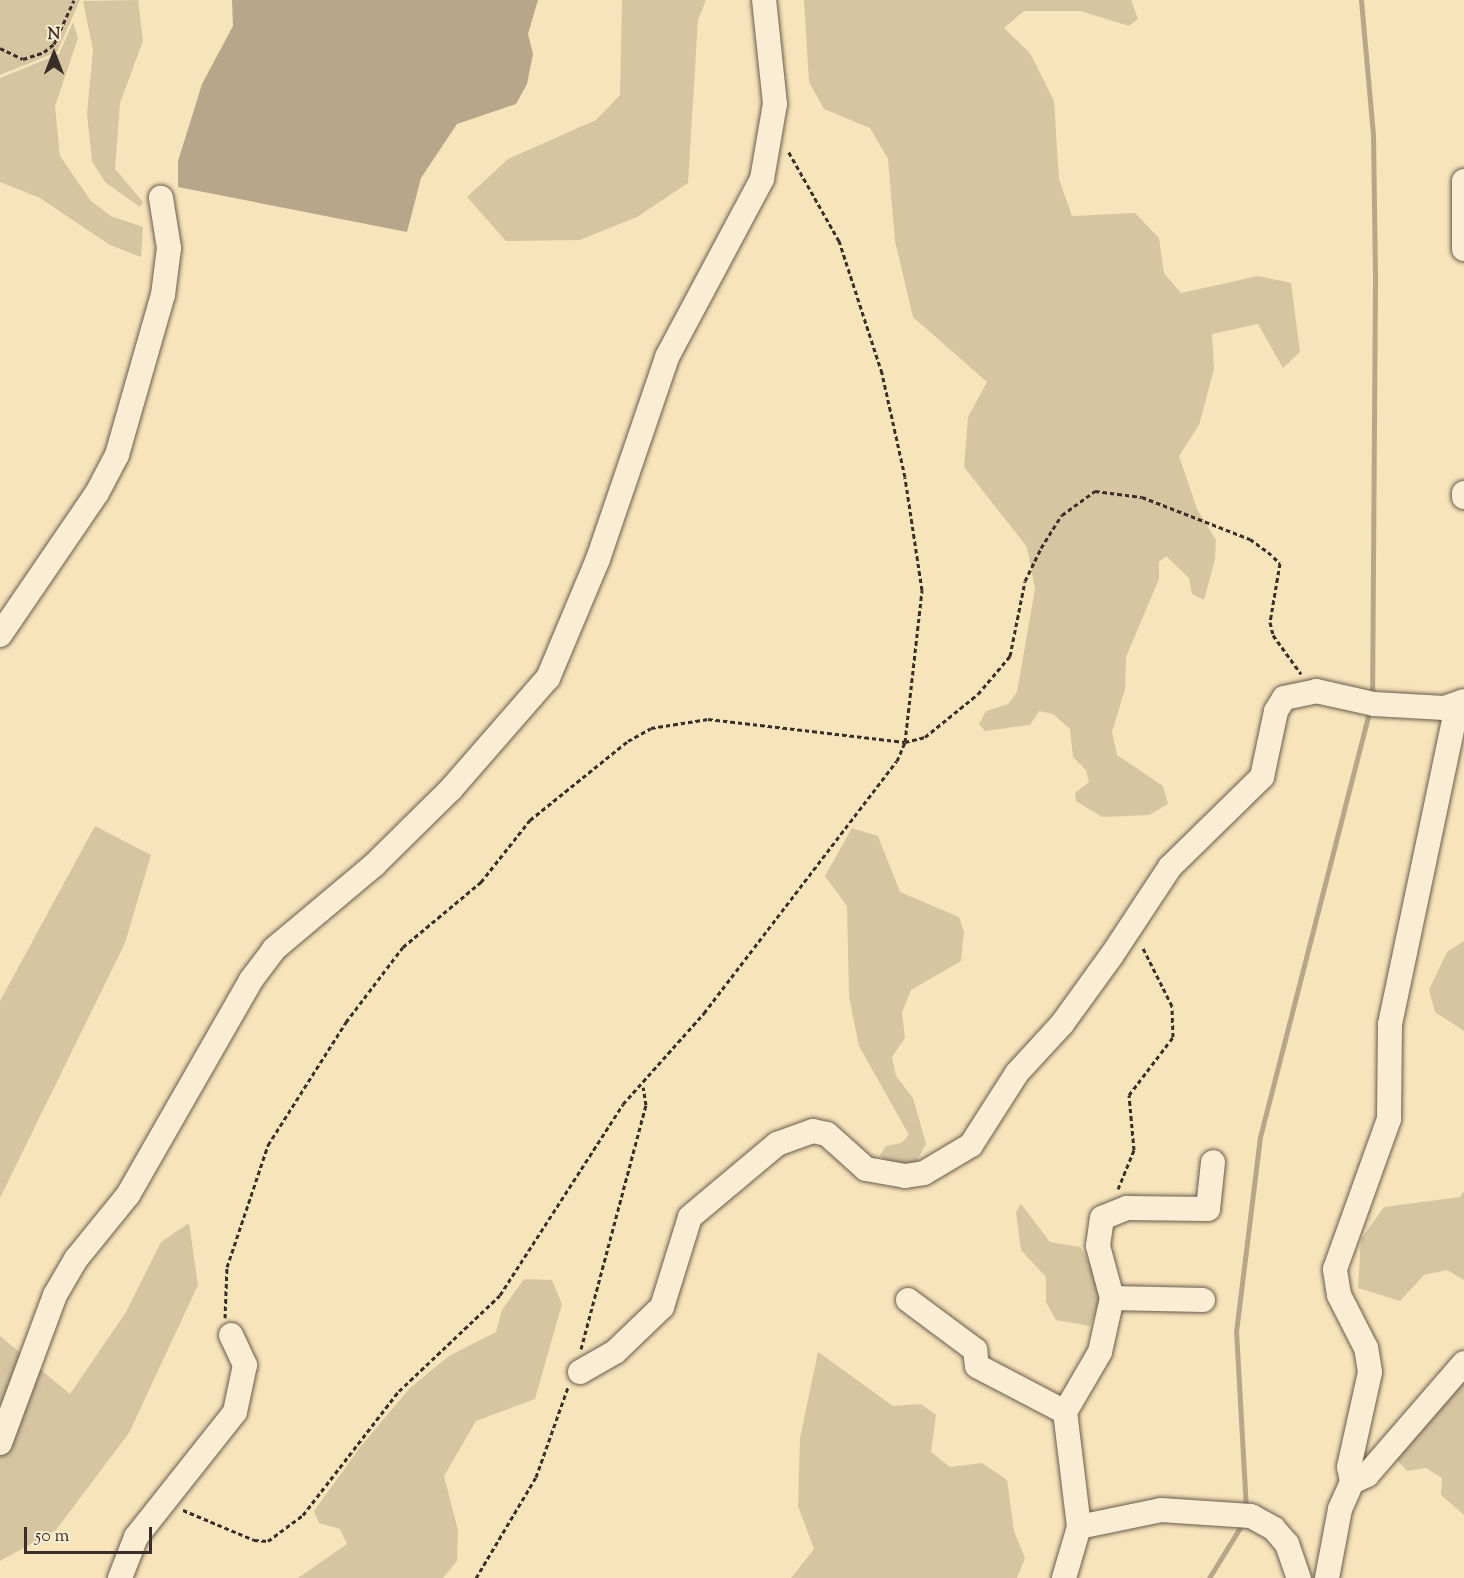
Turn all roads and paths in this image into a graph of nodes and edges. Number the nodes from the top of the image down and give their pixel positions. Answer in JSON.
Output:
{"nodes":[{"id":1,"x":74,"y":0,"type":"edge"},
{"id":2,"x":764,"y":0,"type":"edge"},
{"id":3,"x":0,"y":48,"type":"edge"},
{"id":4,"x":772,"y":141,"type":"junction"},
{"id":5,"x":1464,"y":181,"type":"edge"},
{"id":6,"x":161,"y":198,"type":"dead end"},
{"id":7,"x":1464,"y":249,"type":"edge"},
{"id":8,"x":0,"y":635,"type":"edge"},
{"id":9,"x":1316,"y":691,"type":"junction"},
{"id":10,"x":1461,"y":704,"type":"edge"},
{"id":11,"x":906,"y":742,"type":"junction"},
{"id":12,"x":1140,"y":912,"type":"junction"},
{"id":13,"x":643,"y":1087,"type":"junction"},
{"id":14,"x":1213,"y":1162,"type":"dead end"},
{"id":15,"x":1108,"y":1212,"type":"junction"},
{"id":16,"x":1112,"y":1298,"type":"junction"},
{"id":17,"x":908,"y":1300,"type":"dead end"},
{"id":18,"x":1203,"y":1300,"type":"dead end"},
{"id":19,"x":231,"y":1335,"type":"joint"},
{"id":20,"x":1464,"y":1363,"type":"edge"},
{"id":21,"x":580,"y":1372,"type":"junction"},
{"id":22,"x":1065,"y":1412,"type":"junction"},
{"id":23,"x":0,"y":1443,"type":"edge"},
{"id":24,"x":1352,"y":1482,"type":"junction"},
{"id":25,"x":161,"y":1504,"type":"junction"},
{"id":26,"x":1079,"y":1527,"type":"junction"},
{"id":27,"x":120,"y":1578,"type":"edge"},
{"id":28,"x":476,"y":1578,"type":"edge"},
{"id":29,"x":1064,"y":1578,"type":"edge"},
{"id":30,"x":1299,"y":1578,"type":"edge"},
{"id":31,"x":1327,"y":1578,"type":"edge"}],
"edges":[{"from":1,"to":3,"type":"path"},
{"from":2,"to":4,"type":"street"},
{"from":4,"to":11,"type":"path"},
{"from":4,"to":23,"type":"street"},
{"from":5,"to":7,"type":"street"},
{"from":6,"to":8,"type":"street"},
{"from":9,"to":10,"type":"street"},
{"from":9,"to":11,"type":"path"},
{"from":9,"to":12,"type":"street"},
{"from":10,"to":24,"type":"street"},
{"from":11,"to":13,"type":"path"},
{"from":11,"to":19,"type":"path"},
{"from":12,"to":15,"type":"path"},
{"from":12,"to":21,"type":"street"},
{"from":13,"to":21,"type":"path"},
{"from":13,"to":25,"type":"path"},
{"from":14,"to":15,"type":"street"},
{"from":15,"to":16,"type":"street"},
{"from":16,"to":18,"type":"street"},
{"from":16,"to":22,"type":"street"},
{"from":17,"to":22,"type":"street"},
{"from":19,"to":25,"type":"street"},
{"from":20,"to":24,"type":"street"},
{"from":21,"to":28,"type":"path"},
{"from":22,"to":26,"type":"street"},
{"from":24,"to":31,"type":"street"},
{"from":25,"to":27,"type":"street"},
{"from":26,"to":29,"type":"street"},
{"from":26,"to":30,"type":"street"}]}
